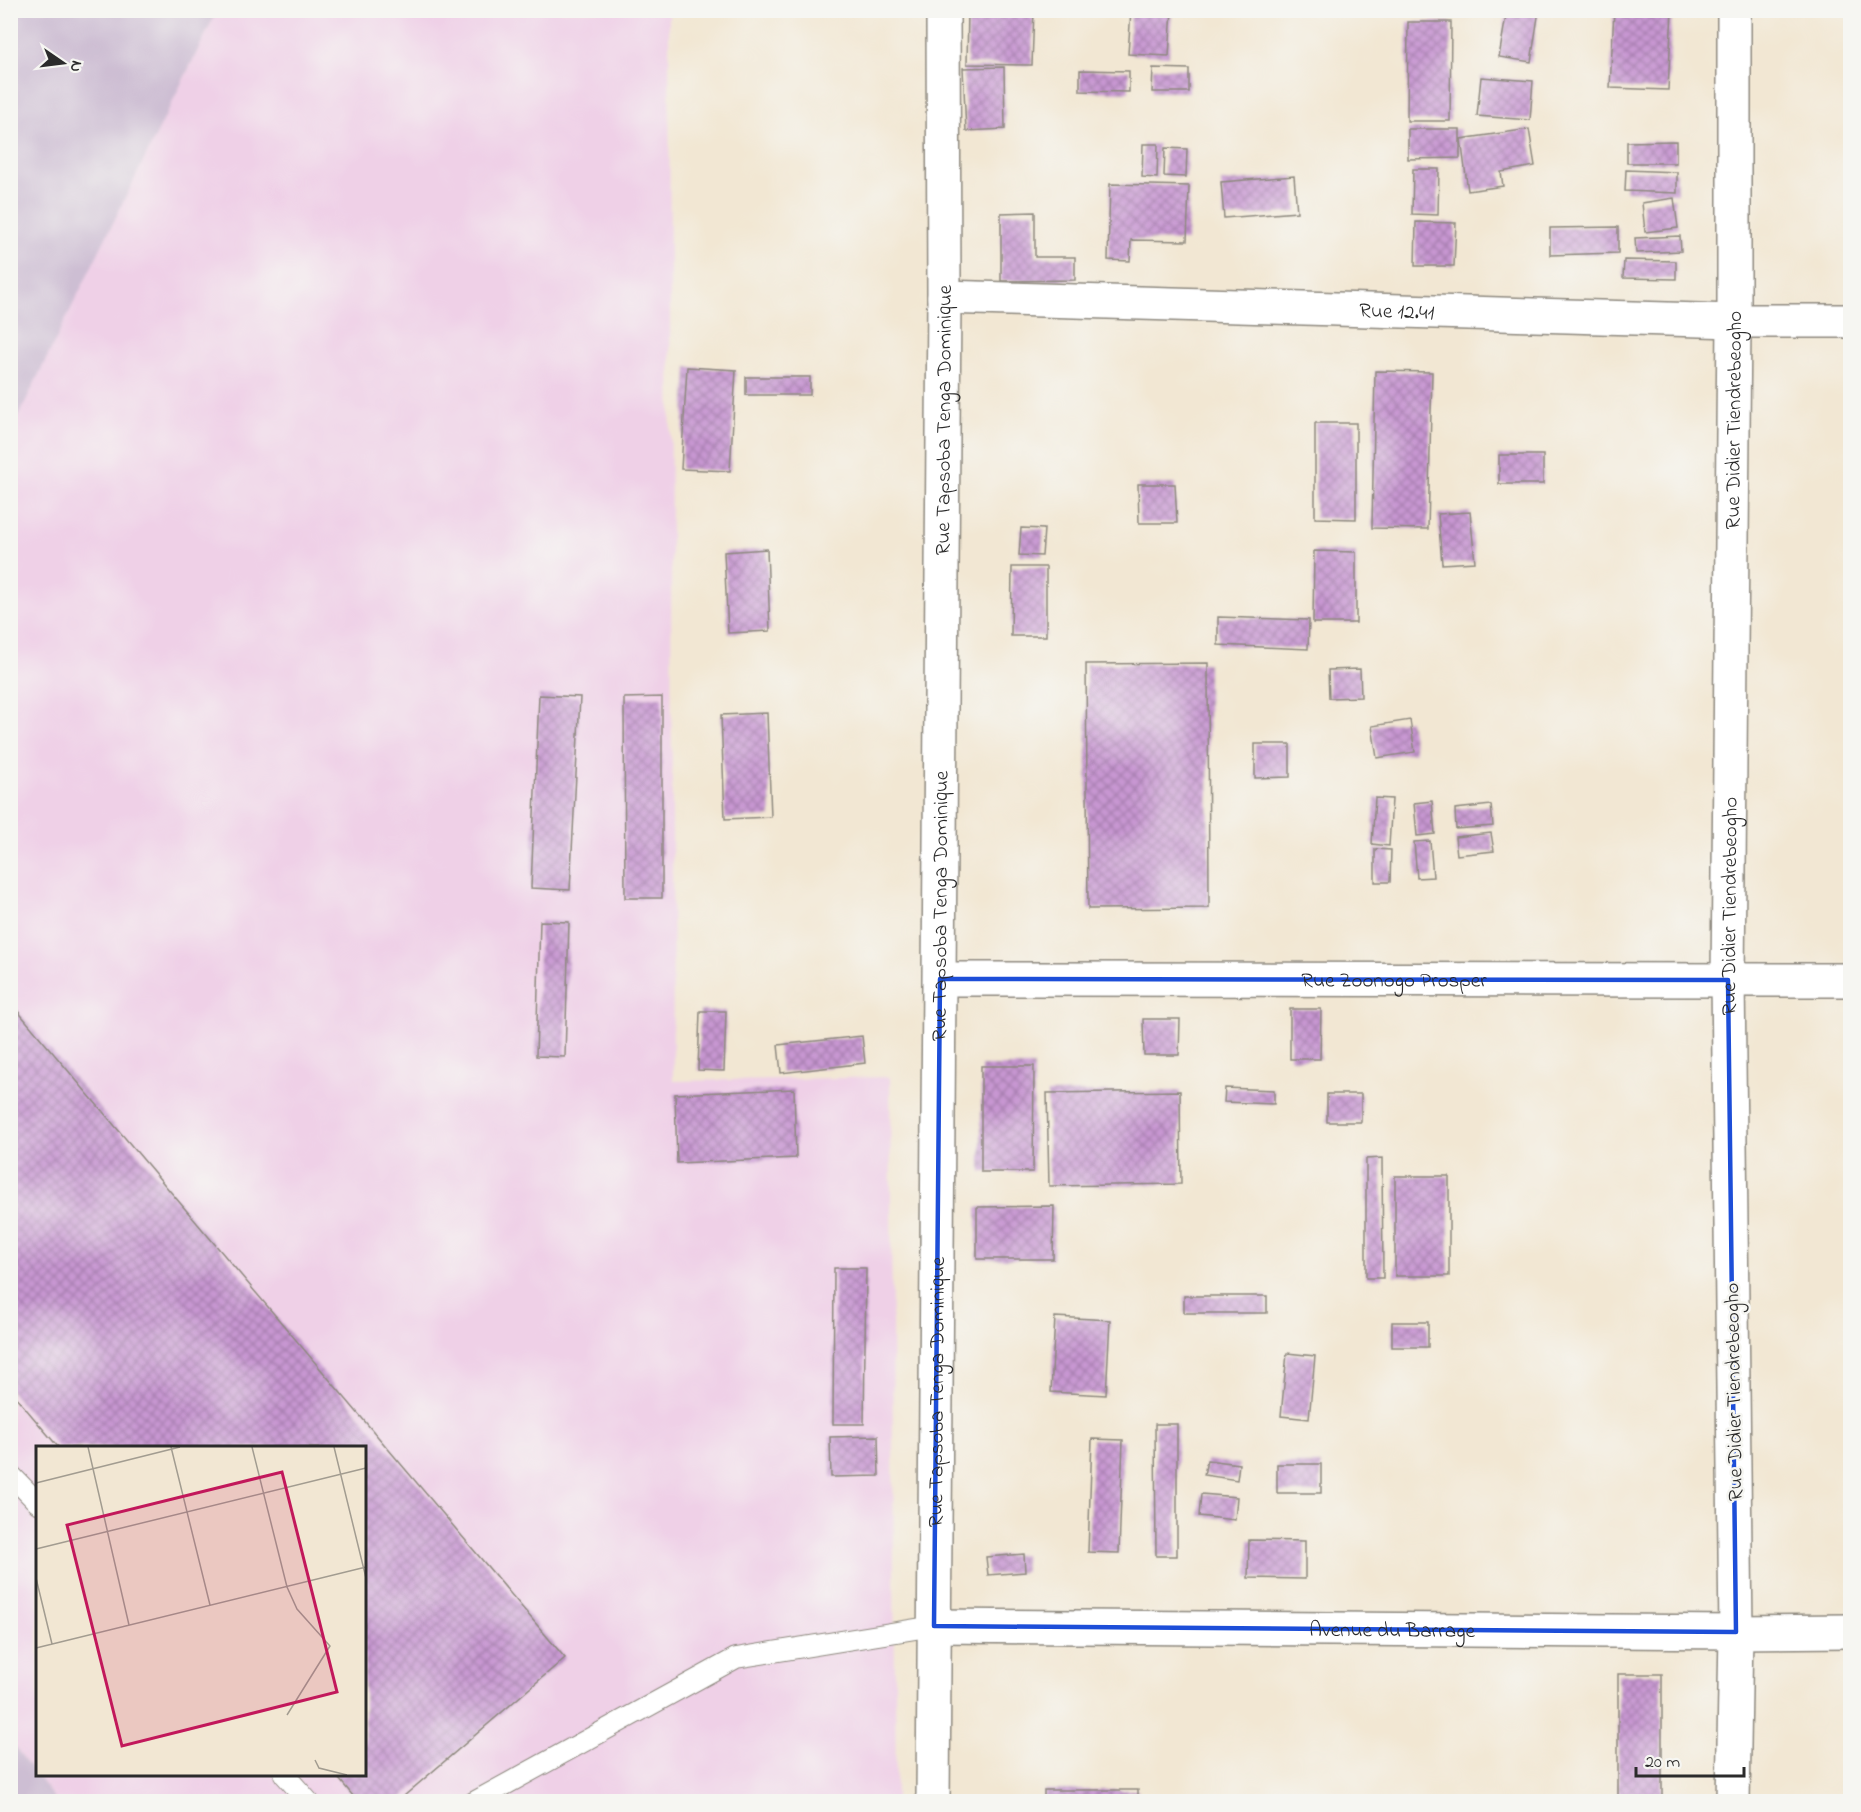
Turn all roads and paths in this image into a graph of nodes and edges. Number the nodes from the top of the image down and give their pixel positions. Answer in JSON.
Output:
{"nodes":[{"id":1,"x":943,"y":10,"type":"edge"},
{"id":2,"x":1734,"y":10,"type":"edge"},
{"id":3,"x":944,"y":297,"type":"junction"},
{"id":4,"x":1734,"y":321,"type":"junction"},
{"id":5,"x":1851,"y":321,"type":"edge"},
{"id":6,"x":940,"y":979,"type":"junction"},
{"id":7,"x":1728,"y":980,"type":"junction"},
{"id":8,"x":1851,"y":980,"type":"edge"},
{"id":9,"x":10,"y":1474,"type":"edge"},
{"id":10,"x":36,"y":1501,"type":"edge"},
{"id":11,"x":934,"y":1626,"type":"junction"},
{"id":12,"x":1851,"y":1630,"type":"edge"},
{"id":13,"x":1736,"y":1632,"type":"junction"},
{"id":14,"x":286,"y":1776,"type":"edge"},
{"id":15,"x":309,"y":1802,"type":"edge"},
{"id":16,"x":474,"y":1802,"type":"edge"},
{"id":17,"x":933,"y":1802,"type":"edge"},
{"id":18,"x":1733,"y":1802,"type":"edge"}],
"edges":[{"from":1,"to":3,"type":"street","name":"Rue Tapsoba Tenga Dominique"},
{"from":2,"to":4,"type":"street","name":"Rue Didier Tiendrebeogho"},
{"from":3,"to":4,"type":"street","name":"Rue 12.41"},
{"from":3,"to":6,"type":"street","name":"Rue Tapsoba Tenga Dominique"},
{"from":4,"to":5,"type":"street","name":"Rue 12.41"},
{"from":4,"to":7,"type":"street","name":"Rue Didier Tiendrebeogho"},
{"from":6,"to":7,"type":"street","name":"Rue Zoonogo Prosper"},
{"from":6,"to":11,"type":"street","name":"Rue Tapsoba Tenga Dominique"},
{"from":7,"to":8,"type":"street","name":"Rue Zoonogo Prosper"},
{"from":7,"to":13,"type":"street","name":"Rue Didier Tiendrebeogho"},
{"from":9,"to":10,"type":"lane"},
{"from":11,"to":13,"type":"street","name":"Avenue du Barrage"},
{"from":11,"to":16,"type":"lane"},
{"from":11,"to":17,"type":"street","name":"Rue Tapsoba Tenga Dominique"},
{"from":12,"to":13,"type":"street","name":"Avenue du Barrage"},
{"from":13,"to":18,"type":"street","name":"Rue Didier Tiendrebeogho"},
{"from":14,"to":15,"type":"lane"}]}
